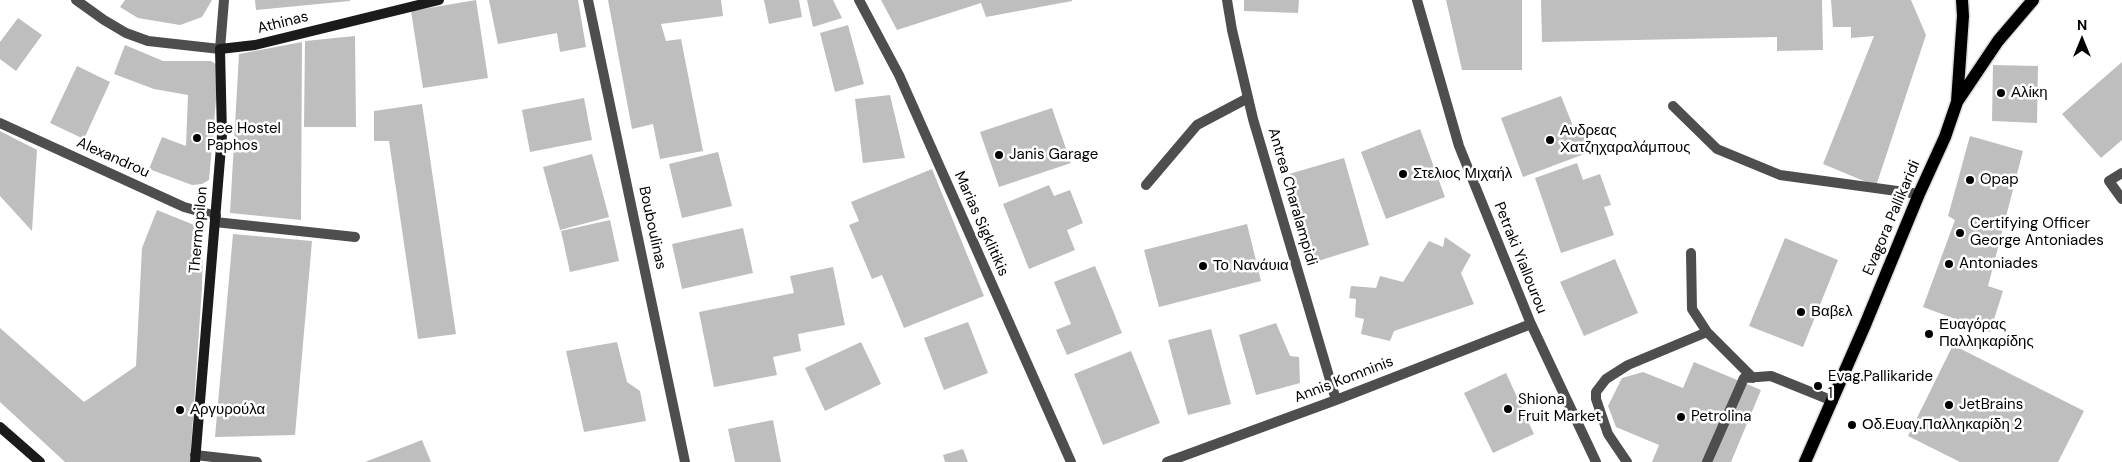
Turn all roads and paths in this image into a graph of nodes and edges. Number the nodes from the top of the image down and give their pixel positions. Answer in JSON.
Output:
{"nodes":[{"id":1,"x":76,"y":0,"type":"edge"},
{"id":2,"x":224,"y":0,"type":"edge"},
{"id":3,"x":439,"y":0,"type":"edge"},
{"id":4,"x":588,"y":0,"type":"edge"},
{"id":5,"x":859,"y":0,"type":"edge"},
{"id":6,"x":1227,"y":0,"type":"edge"},
{"id":7,"x":1417,"y":0,"type":"edge"},
{"id":8,"x":1962,"y":0,"type":"edge"},
{"id":9,"x":2032,"y":0,"type":"edge"},
{"id":10,"x":220,"y":48,"type":"junction"},
{"id":11,"x":1248,"y":98,"type":"junction"},
{"id":12,"x":1957,"y":102,"type":"junction"},
{"id":13,"x":1673,"y":106,"type":"dead end"},
{"id":14,"x":0,"y":123,"type":"edge"},
{"id":15,"x":2122,"y":173,"type":"edge"},
{"id":16,"x":1146,"y":185,"type":"dead end"},
{"id":17,"x":1919,"y":194,"type":"junction"},
{"id":18,"x":2122,"y":199,"type":"edge"},
{"id":19,"x":216,"y":219,"type":"junction"},
{"id":20,"x":356,"y":237,"type":"dead end"},
{"id":21,"x":1691,"y":253,"type":"dead end"},
{"id":22,"x":1531,"y":324,"type":"junction"},
{"id":23,"x":1707,"y":332,"type":"junction"},
{"id":24,"x":1754,"y":378,"type":"junction"},
{"id":25,"x":1336,"y":400,"type":"junction"},
{"id":26,"x":1833,"y":401,"type":"junction"},
{"id":27,"x":0,"y":427,"type":"edge"},
{"id":28,"x":195,"y":458,"type":"edge"},
{"id":29,"x":40,"y":462,"type":"edge"},
{"id":30,"x":257,"y":462,"type":"edge"},
{"id":31,"x":686,"y":462,"type":"edge"},
{"id":32,"x":1071,"y":462,"type":"edge"},
{"id":33,"x":1167,"y":462,"type":"edge"},
{"id":34,"x":1596,"y":462,"type":"edge"},
{"id":35,"x":1627,"y":462,"type":"edge"},
{"id":36,"x":1707,"y":462,"type":"edge"},
{"id":37,"x":1806,"y":462,"type":"edge"}],
"edges":[{"from":1,"to":10,"type":"street"},
{"from":2,"to":10,"type":"street","name":"Thermopilon"},
{"from":3,"to":10,"type":"main road","name":"Athinas"},
{"from":4,"to":31,"type":"street","name":"Bouboulinas"},
{"from":5,"to":32,"type":"street","name":"Marias Sigklitikis"},
{"from":6,"to":11,"type":"street","name":"Antrea Charalampidi"},
{"from":7,"to":22,"type":"street","name":"Petraki Yiallourou"},
{"from":8,"to":12,"type":"main road"},
{"from":9,"to":12,"type":"main road","name":"Evagora Pallikaridi"},
{"from":10,"to":19,"type":"main road","name":"Thermopilon"},
{"from":11,"to":16,"type":"street"},
{"from":11,"to":25,"type":"street","name":"Antrea Charalampidi"},
{"from":12,"to":17,"type":"main road","name":"Evagora Pallikaridi"},
{"from":13,"to":17,"type":"street"},
{"from":14,"to":19,"type":"street","name":"Alexandrou"},
{"from":15,"to":18,"type":"street"},
{"from":17,"to":26,"type":"main road","name":"Evagora Pallikaridi"},
{"from":19,"to":20,"type":"street","name":"Alexandrou"},
{"from":19,"to":28,"type":"main road","name":"Thermopilon"},
{"from":21,"to":23,"type":"street"},
{"from":22,"to":25,"type":"street","name":"Annis Komninis"},
{"from":22,"to":34,"type":"street","name":"Petraki Yiallourou"},
{"from":23,"to":24,"type":"street"},
{"from":23,"to":35,"type":"street"},
{"from":24,"to":26,"type":"street"},
{"from":24,"to":36,"type":"street"},
{"from":25,"to":33,"type":"street","name":"Annis Komninis"},
{"from":26,"to":37,"type":"main road","name":"Evagora Pallikaridi"},
{"from":27,"to":29,"type":"main road"},
{"from":28,"to":30,"type":"street"}]}
